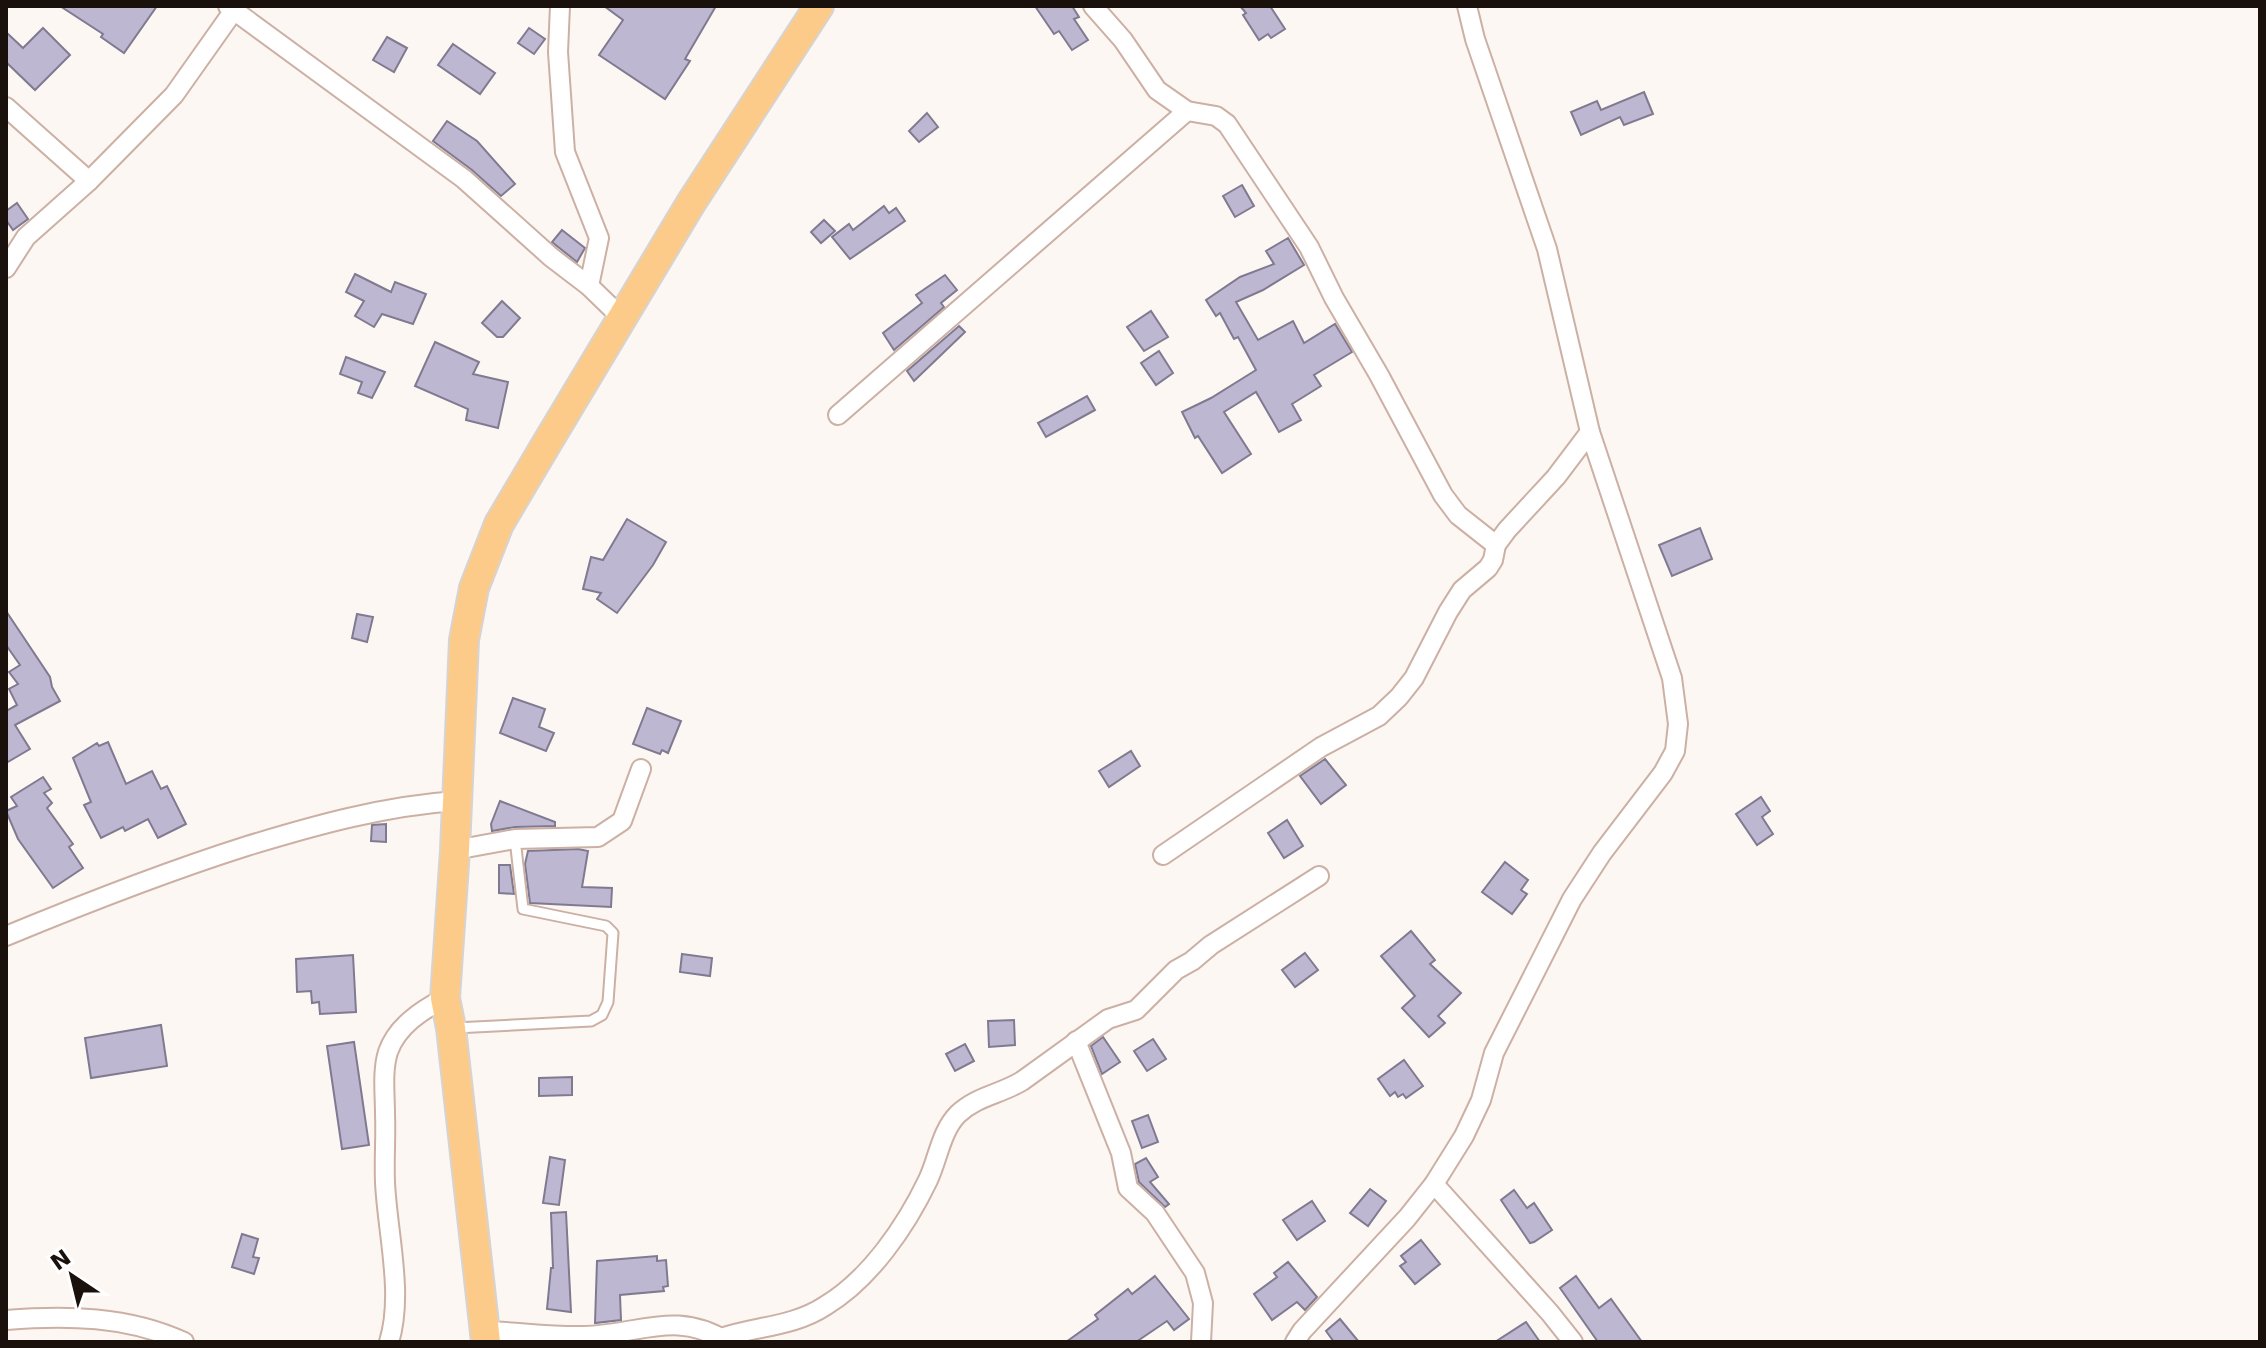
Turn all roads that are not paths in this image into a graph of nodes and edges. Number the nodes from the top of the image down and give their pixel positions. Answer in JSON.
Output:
{"nodes":[{"id":1,"x":560,"y":6,"type":"edge"},
{"id":2,"x":819,"y":6,"type":"edge"},
{"id":3,"x":1093,"y":6,"type":"edge"},
{"id":4,"x":1467,"y":6,"type":"edge"},
{"id":5,"x":233,"y":8,"type":"edge"},
{"id":6,"x":6,"y":107,"type":"edge"},
{"id":7,"x":1187,"y":111,"type":"junction"},
{"id":8,"x":89,"y":181,"type":"junction"},
{"id":9,"x":6,"y":268,"type":"edge"},
{"id":10,"x":589,"y":286,"type":"junction"},
{"id":11,"x":622,"y":318,"type":"junction"},
{"id":12,"x":838,"y":415,"type":"dead end"},
{"id":13,"x":1590,"y":432,"type":"junction"},
{"id":14,"x":1496,"y":545,"type":"junction"},
{"id":15,"x":641,"y":769,"type":"dead end"},
{"id":16,"x":456,"y":801,"type":"junction"},
{"id":17,"x":515,"y":839,"type":"junction"},
{"id":18,"x":455,"y":850,"type":"junction"},
{"id":19,"x":1163,"y":855,"type":"dead end"},
{"id":20,"x":1319,"y":876,"type":"dead end"},
{"id":21,"x":6,"y":936,"type":"edge"},
{"id":22,"x":445,"y":998,"type":"junction"},
{"id":23,"x":451,"y":1028,"type":"junction"},
{"id":24,"x":1076,"y":1041,"type":"junction"},
{"id":25,"x":1434,"y":1184,"type":"junction"},
{"id":26,"x":6,"y":1320,"type":"edge"},
{"id":27,"x":486,"y":1337,"type":"edge"},
{"id":28,"x":725,"y":1340,"type":"edge"},
{"id":29,"x":184,"y":1342,"type":"edge"},
{"id":30,"x":389,"y":1342,"type":"edge"},
{"id":31,"x":1201,"y":1342,"type":"edge"},
{"id":32,"x":1295,"y":1342,"type":"edge"},
{"id":33,"x":1573,"y":1342,"type":"edge"}],
"edges":[{"from":1,"to":10,"type":"street"},
{"from":2,"to":11,"type":"main road"},
{"from":3,"to":7,"type":"street"},
{"from":4,"to":13,"type":"street"},
{"from":5,"to":8,"type":"street"},
{"from":5,"to":10,"type":"street"},
{"from":6,"to":8,"type":"street"},
{"from":7,"to":12,"type":"street"},
{"from":7,"to":14,"type":"street"},
{"from":8,"to":9,"type":"street"},
{"from":10,"to":11,"type":"street"},
{"from":11,"to":16,"type":"main road"},
{"from":13,"to":14,"type":"street"},
{"from":13,"to":25,"type":"street"},
{"from":14,"to":19,"type":"street"},
{"from":15,"to":17,"type":"street"},
{"from":16,"to":18,"type":"main road"},
{"from":16,"to":21,"type":"street"},
{"from":17,"to":18,"type":"street"},
{"from":17,"to":23,"type":"lane"},
{"from":18,"to":22,"type":"main road"},
{"from":20,"to":24,"type":"street"},
{"from":22,"to":23,"type":"main road"},
{"from":22,"to":30,"type":"street"},
{"from":23,"to":27,"type":"main road"},
{"from":24,"to":28,"type":"street"},
{"from":24,"to":31,"type":"street"},
{"from":25,"to":32,"type":"street"},
{"from":25,"to":33,"type":"street"},
{"from":26,"to":29,"type":"street"},
{"from":27,"to":28,"type":"street"}]}
